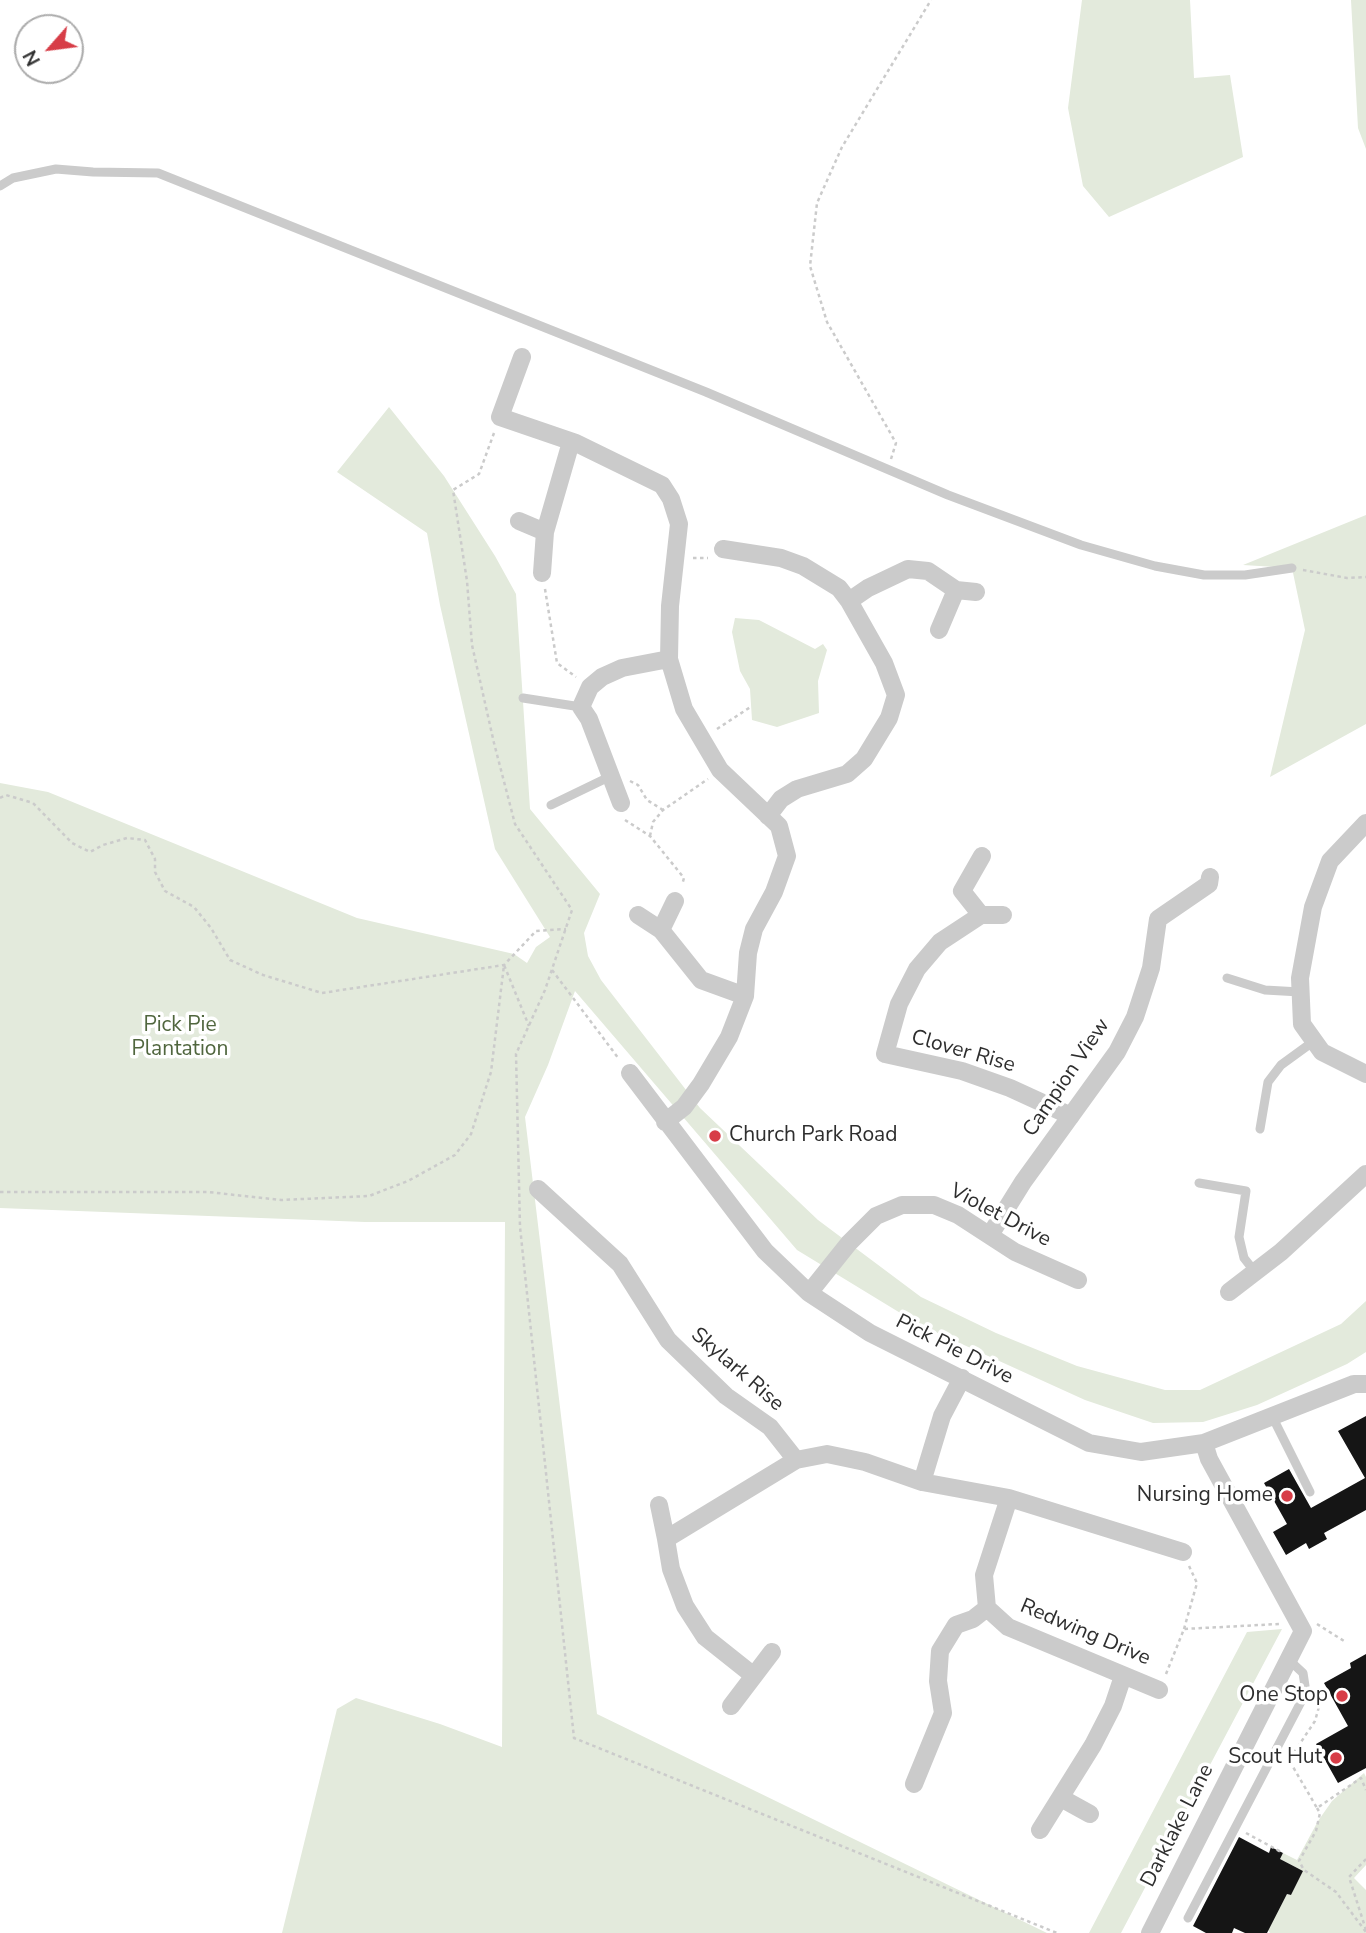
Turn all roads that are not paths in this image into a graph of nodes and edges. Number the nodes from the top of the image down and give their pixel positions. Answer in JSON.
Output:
{"nodes":[{"id":1,"x":0,"y":186,"type":"edge"},
{"id":2,"x":522,"y":357,"type":"dead end"},
{"id":3,"x":571,"y":442,"type":"junction"},
{"id":4,"x":519,"y":521,"type":"dead end"},
{"id":5,"x":545,"y":532,"type":"junction"},
{"id":6,"x":723,"y":549,"type":"road end"},
{"id":7,"x":1292,"y":568,"type":"road end"},
{"id":8,"x":542,"y":573,"type":"road end"},
{"id":9,"x":956,"y":590,"type":"junction"},
{"id":10,"x":976,"y":592,"type":"dead end"},
{"id":11,"x":849,"y":601,"type":"junction"},
{"id":12,"x":939,"y":629,"type":"dead end"},
{"id":13,"x":670,"y":659,"type":"junction"},
{"id":14,"x":523,"y":698,"type":"dead end"},
{"id":15,"x":581,"y":707,"type":"junction"},
{"id":16,"x":611,"y":776,"type":"junction"},
{"id":17,"x":621,"y":803,"type":"road end"},
{"id":18,"x":551,"y":804,"type":"dead end"},
{"id":19,"x":768,"y":816,"type":"junction"},
{"id":20,"x":1366,"y":823,"type":"edge"},
{"id":21,"x":982,"y":856,"type":"dead end"},
{"id":22,"x":1210,"y":877,"type":"dead end"},
{"id":23,"x":676,"y":901,"type":"road end"},
{"id":24,"x":638,"y":915,"type":"dead end"},
{"id":25,"x":981,"y":915,"type":"junction"},
{"id":26,"x":1003,"y":915,"type":"dead end"},
{"id":27,"x":661,"y":930,"type":"junction"},
{"id":28,"x":1227,"y":978,"type":"dead end"},
{"id":29,"x":1300,"y":992,"type":"junction"},
{"id":30,"x":745,"y":996,"type":"junction"},
{"id":31,"x":1314,"y":1041,"type":"junction"},
{"id":32,"x":630,"y":1073,"type":"road end"},
{"id":33,"x":1366,"y":1074,"type":"edge"},
{"id":34,"x":1072,"y":1116,"type":"junction"},
{"id":35,"x":666,"y":1122,"type":"junction"},
{"id":36,"x":1260,"y":1129,"type":"dead end"},
{"id":37,"x":1366,"y":1174,"type":"edge"},
{"id":38,"x":1199,"y":1183,"type":"dead end"},
{"id":39,"x":538,"y":1189,"type":"dead end"},
{"id":40,"x":990,"y":1236,"type":"junction"},
{"id":41,"x":1255,"y":1272,"type":"junction"},
{"id":42,"x":1078,"y":1280,"type":"dead end"},
{"id":43,"x":1229,"y":1292,"type":"dead end"},
{"id":44,"x":809,"y":1293,"type":"junction"},
{"id":45,"x":962,"y":1378,"type":"junction"},
{"id":46,"x":1362,"y":1381,"type":"edge"},
{"id":47,"x":1272,"y":1416,"type":"junction"},
{"id":48,"x":1203,"y":1443,"type":"junction"},
{"id":49,"x":796,"y":1460,"type":"junction"},
{"id":50,"x":922,"y":1482,"type":"junction"},
{"id":51,"x":1310,"y":1492,"type":"dead end"},
{"id":52,"x":1009,"y":1498,"type":"junction"},
{"id":53,"x":659,"y":1505,"type":"dead end"},
{"id":54,"x":666,"y":1539,"type":"junction"},
{"id":55,"x":1183,"y":1552,"type":"road end"},
{"id":56,"x":987,"y":1608,"type":"junction"},
{"id":57,"x":772,"y":1652,"type":"dead end"},
{"id":58,"x":1289,"y":1660,"type":"junction"},
{"id":59,"x":754,"y":1676,"type":"junction"},
{"id":60,"x":1123,"y":1676,"type":"junction"},
{"id":61,"x":1159,"y":1690,"type":"road end"},
{"id":62,"x":732,"y":1706,"type":"dead end"},
{"id":63,"x":914,"y":1784,"type":"dead end"},
{"id":64,"x":1062,"y":1798,"type":"junction"},
{"id":65,"x":1090,"y":1814,"type":"dead end"},
{"id":66,"x":1040,"y":1830,"type":"dead end"},
{"id":67,"x":1188,"y":1918,"type":"dead end"},
{"id":68,"x":1150,"y":1933,"type":"edge"}],
"edges":[{"from":1,"to":7,"type":"lane"},
{"from":2,"to":3,"type":"street"},
{"from":3,"to":5,"type":"street"},
{"from":3,"to":13,"type":"street"},
{"from":4,"to":5,"type":"street"},
{"from":5,"to":8,"type":"street"},
{"from":6,"to":11,"type":"street"},
{"from":9,"to":10,"type":"street"},
{"from":9,"to":11,"type":"street"},
{"from":9,"to":12,"type":"street"},
{"from":11,"to":19,"type":"street"},
{"from":13,"to":15,"type":"street"},
{"from":13,"to":19,"type":"street"},
{"from":14,"to":15,"type":"lane"},
{"from":15,"to":16,"type":"street"},
{"from":16,"to":17,"type":"street"},
{"from":16,"to":18,"type":"lane"},
{"from":19,"to":30,"type":"street"},
{"from":20,"to":29,"type":"street"},
{"from":21,"to":25,"type":"street"},
{"from":22,"to":34,"type":"street","name":"Campion View"},
{"from":23,"to":27,"type":"street"},
{"from":24,"to":27,"type":"street"},
{"from":25,"to":26,"type":"street"},
{"from":25,"to":34,"type":"street","name":"Clover Rise"},
{"from":27,"to":30,"type":"street"},
{"from":28,"to":29,"type":"lane"},
{"from":29,"to":31,"type":"street"},
{"from":30,"to":35,"type":"street"},
{"from":31,"to":33,"type":"street"},
{"from":31,"to":36,"type":"lane"},
{"from":32,"to":35,"type":"street","name":"Pick Pie Drive"},
{"from":34,"to":40,"type":"street","name":"Campion View"},
{"from":35,"to":44,"type":"street","name":"Pick Pie Drive"},
{"from":37,"to":41,"type":"street"},
{"from":38,"to":41,"type":"lane"},
{"from":39,"to":49,"type":"street","name":"Skylark Rise"},
{"from":40,"to":42,"type":"street","name":"Violet Drive"},
{"from":40,"to":44,"type":"street","name":"Violet Drive"},
{"from":41,"to":43,"type":"street"},
{"from":44,"to":45,"type":"street","name":"Pick Pie Drive"},
{"from":45,"to":48,"type":"street","name":"Pick Pie Drive"},
{"from":45,"to":50,"type":"street"},
{"from":46,"to":47,"type":"street","name":"Pick Pie Drive"},
{"from":47,"to":48,"type":"street","name":"Pick Pie Drive"},
{"from":47,"to":51,"type":"lane"},
{"from":48,"to":58,"type":"street","name":"Darklake Lane"},
{"from":49,"to":50,"type":"street"},
{"from":49,"to":54,"type":"street"},
{"from":50,"to":52,"type":"street"},
{"from":52,"to":55,"type":"street"},
{"from":52,"to":56,"type":"street","name":"Redwing Drive"},
{"from":53,"to":54,"type":"street"},
{"from":54,"to":59,"type":"street"},
{"from":56,"to":60,"type":"street","name":"Redwing Drive"},
{"from":56,"to":63,"type":"street"},
{"from":57,"to":59,"type":"street"},
{"from":58,"to":67,"type":"lane"},
{"from":58,"to":68,"type":"street","name":"Darklake Lane"},
{"from":59,"to":62,"type":"street"},
{"from":60,"to":61,"type":"street","name":"Redwing Drive"},
{"from":60,"to":64,"type":"street"},
{"from":64,"to":65,"type":"street"},
{"from":64,"to":66,"type":"street"}]}
